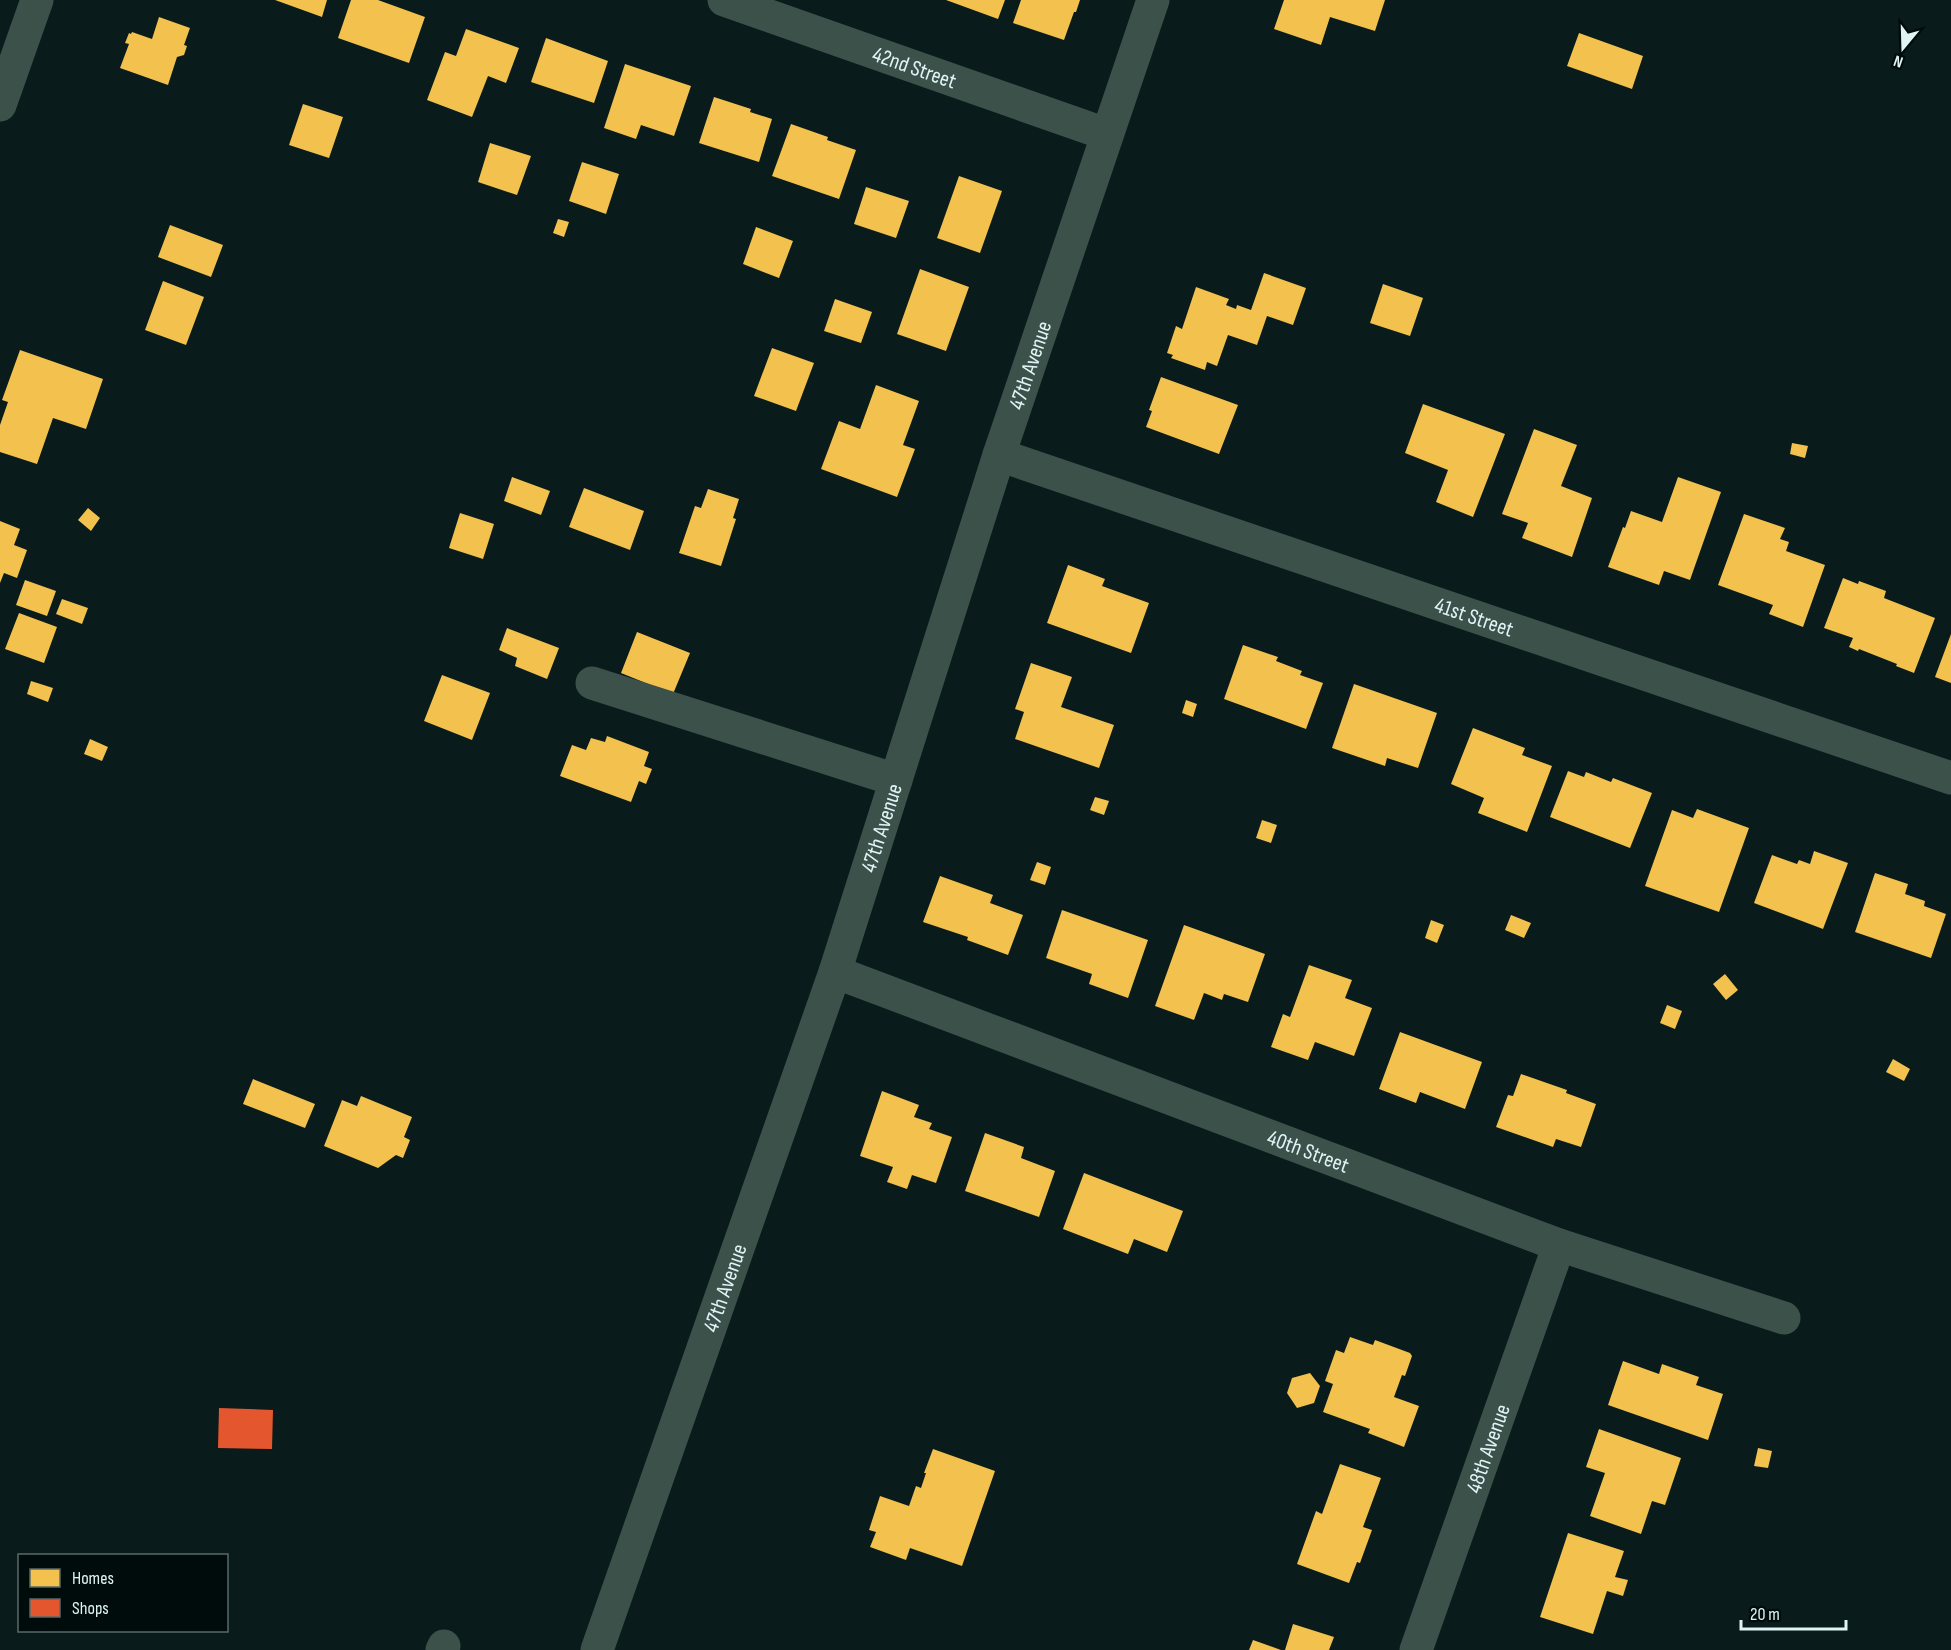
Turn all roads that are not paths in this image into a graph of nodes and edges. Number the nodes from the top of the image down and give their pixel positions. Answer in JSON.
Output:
{"nodes":[{"id":1,"x":37,"y":0,"type":"edge"},
{"id":2,"x":724,"y":0,"type":"edge"},
{"id":3,"x":1153,"y":0,"type":"edge"},
{"id":4,"x":0,"y":105,"type":"edge"},
{"id":5,"x":1106,"y":134,"type":"junction"},
{"id":6,"x":999,"y":455,"type":"junction"},
{"id":7,"x":592,"y":683,"type":"dead end"},
{"id":8,"x":1951,"y":778,"type":"edge"},
{"id":9,"x":896,"y":780,"type":"junction"},
{"id":10,"x":835,"y":972,"type":"junction"},
{"id":11,"x":1559,"y":1245,"type":"junction"},
{"id":12,"x":1784,"y":1318,"type":"dead end"},
{"id":13,"x":597,"y":1650,"type":"edge"},
{"id":14,"x":1416,"y":1650,"type":"edge"}],
"edges":[{"from":1,"to":4,"type":"street"},
{"from":2,"to":5,"type":"street","name":"42nd Street"},
{"from":3,"to":5,"type":"street","name":"47th Avenue"},
{"from":5,"to":6,"type":"street","name":"47th Avenue"},
{"from":6,"to":8,"type":"street","name":"41st Street"},
{"from":6,"to":9,"type":"street","name":"47th Avenue"},
{"from":7,"to":9,"type":"street"},
{"from":9,"to":10,"type":"street","name":"47th Avenue"},
{"from":10,"to":11,"type":"street","name":"40th Street"},
{"from":10,"to":13,"type":"street","name":"47th Avenue"},
{"from":11,"to":12,"type":"street","name":"40th Street"},
{"from":11,"to":14,"type":"street","name":"48th Avenue"}]}
